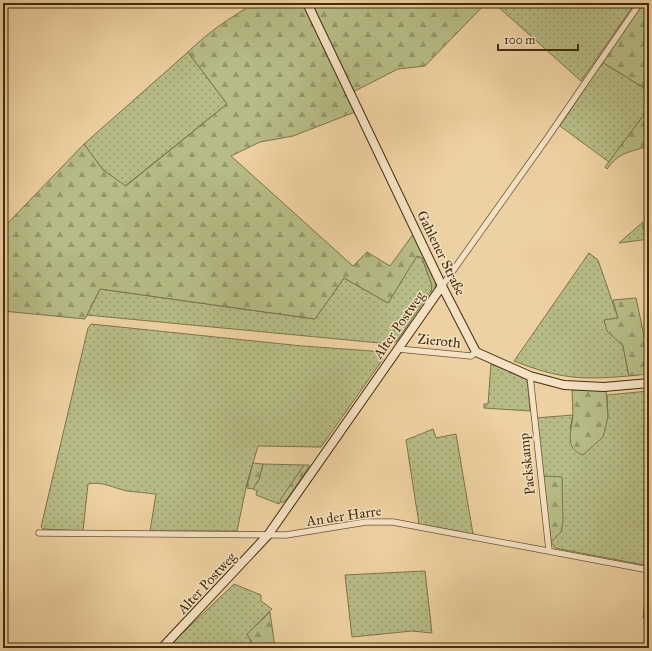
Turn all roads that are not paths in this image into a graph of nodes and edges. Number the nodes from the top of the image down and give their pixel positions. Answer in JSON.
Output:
{"nodes":[{"id":1,"x":307,"y":3,"type":"edge"},
{"id":2,"x":640,"y":3,"type":"edge"},
{"id":3,"x":442,"y":286,"type":"junction"},
{"id":4,"x":398,"y":349,"type":"junction"},
{"id":5,"x":476,"y":352,"type":"junction"},
{"id":6,"x":530,"y":376,"type":"junction"},
{"id":7,"x":649,"y":383,"type":"edge"},
{"id":8,"x":38,"y":533,"type":"dead end"},
{"id":9,"x":268,"y":535,"type":"junction"},
{"id":10,"x":549,"y":550,"type":"junction"},
{"id":11,"x":649,"y":570,"type":"edge"},
{"id":12,"x":162,"y":648,"type":"edge"}],
"edges":[{"from":1,"to":3,"type":"main road","name":"Gahlener Straße"},
{"from":2,"to":3,"type":"street","name":"Alter Postweg"},
{"from":3,"to":4,"type":"main road","name":"Alter Postweg"},
{"from":3,"to":5,"type":"main road","name":"Gahlener Straße"},
{"from":4,"to":5,"type":"street","name":"Zieroth"},
{"from":4,"to":9,"type":"main road","name":"Alter Postweg"},
{"from":5,"to":6,"type":"main road"},
{"from":6,"to":7,"type":"main road"},
{"from":6,"to":10,"type":"street","name":"Packskamp"},
{"from":8,"to":9,"type":"street","name":"An der Harre"},
{"from":9,"to":10,"type":"street","name":"An der Harre"},
{"from":9,"to":12,"type":"main road","name":"Alter Postweg"},
{"from":10,"to":11,"type":"street","name":"An der Harre"}]}
